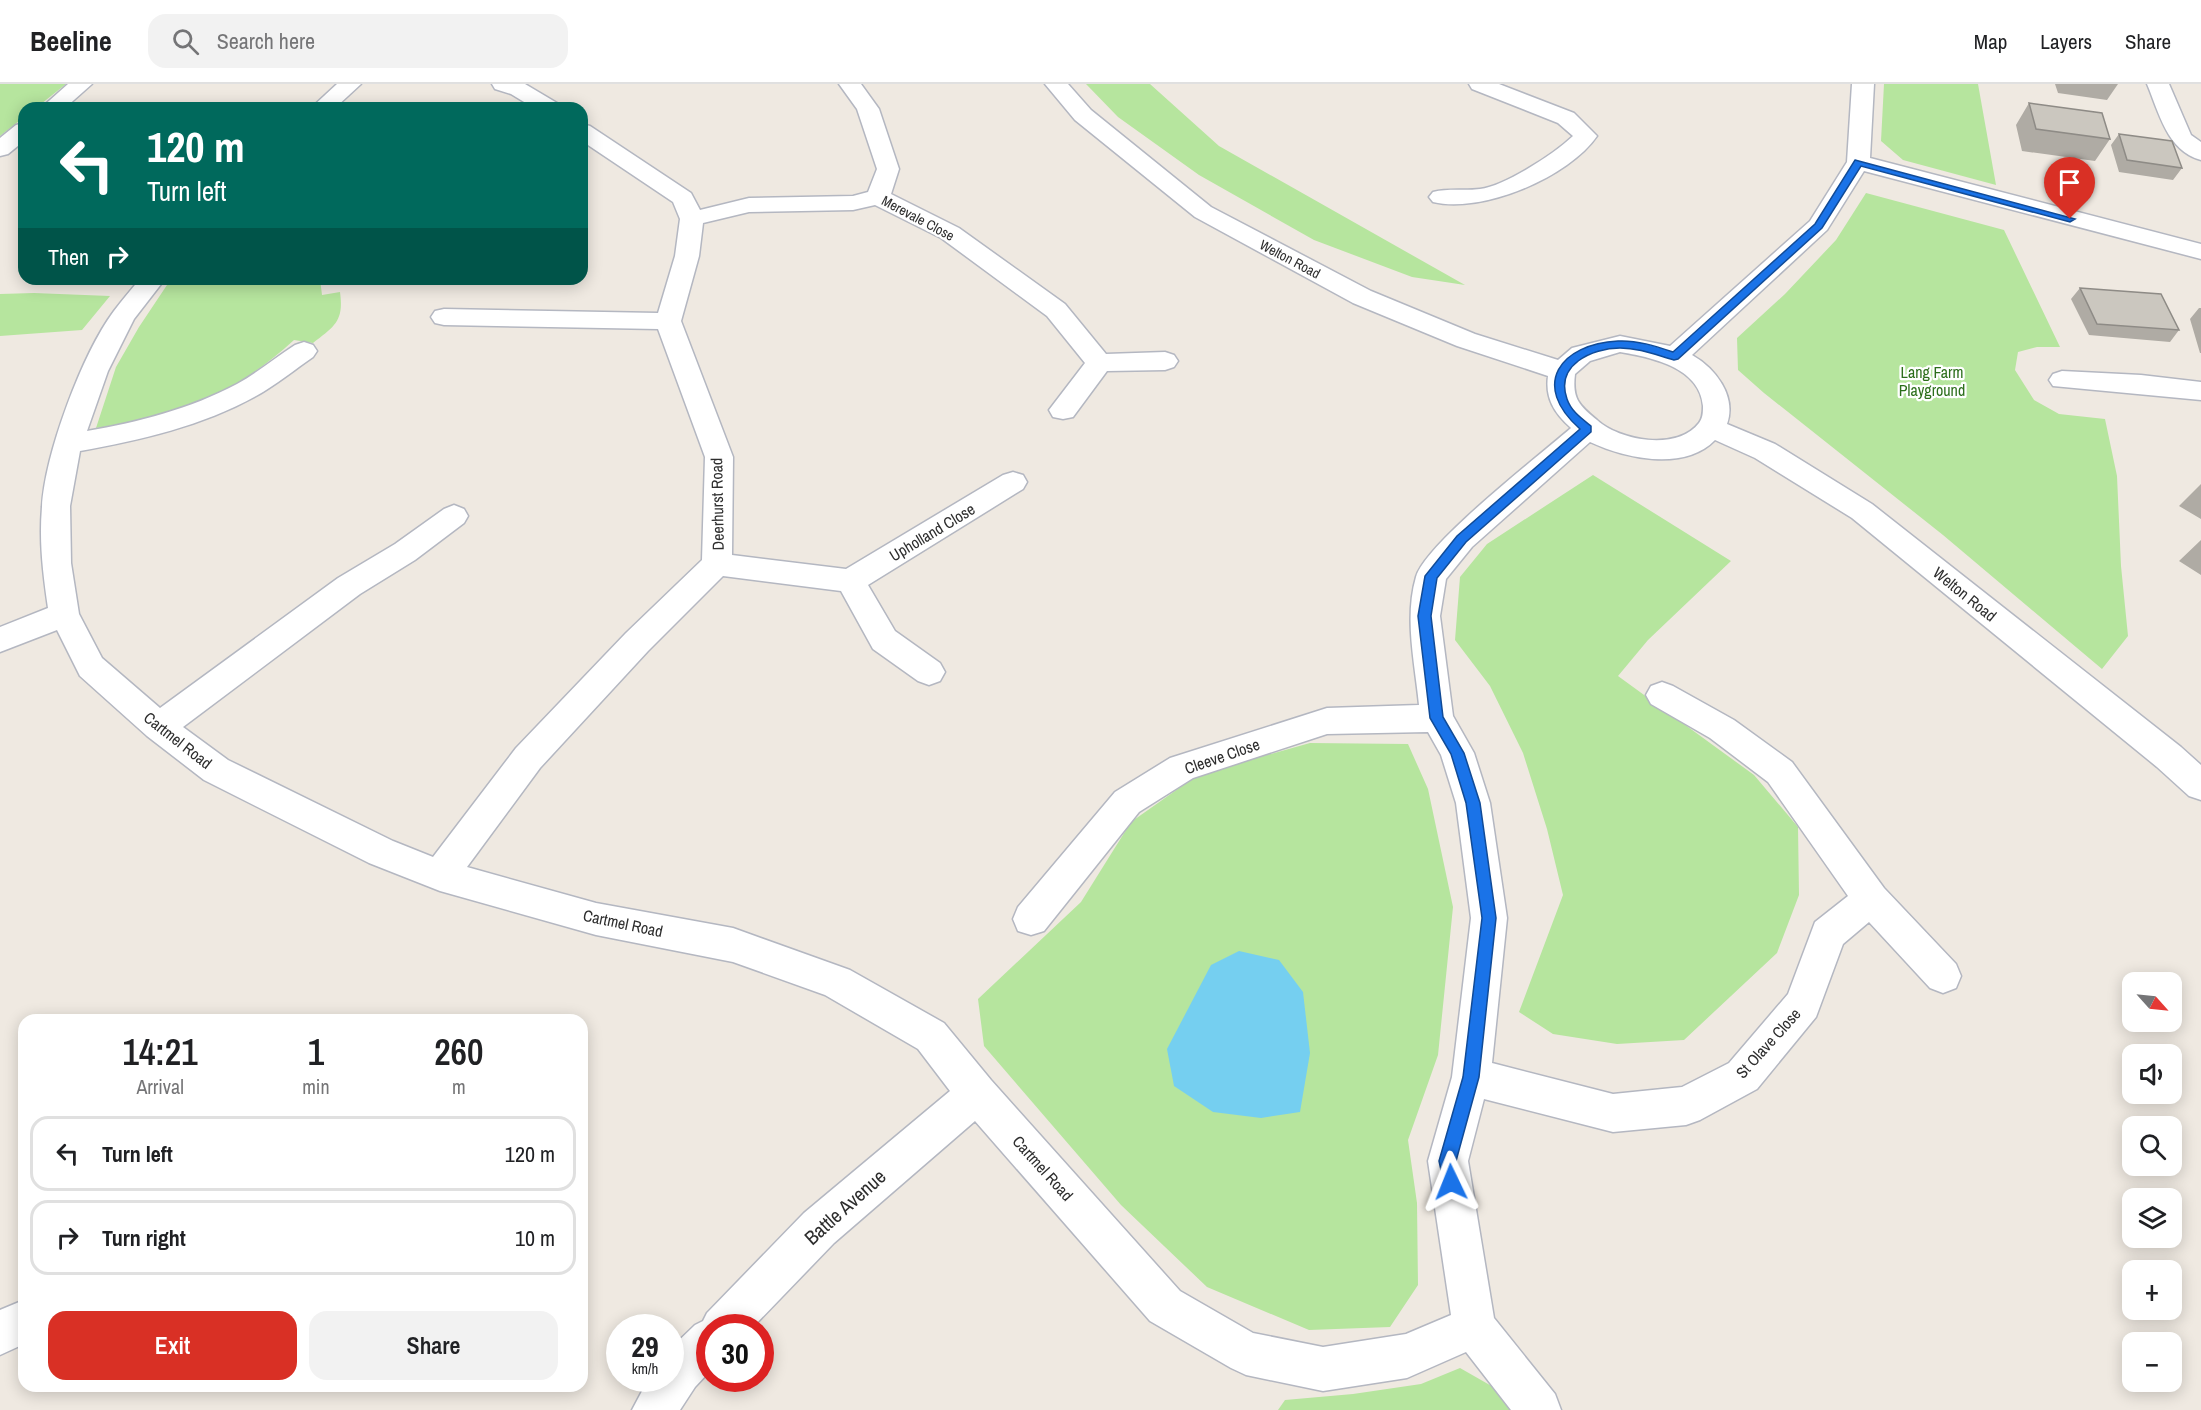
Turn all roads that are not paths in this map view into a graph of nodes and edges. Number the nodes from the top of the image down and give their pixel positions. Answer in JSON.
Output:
{"nodes":[{"id":1,"x":81,"y":84,"type":"edge"},
{"id":2,"x":350,"y":84,"type":"edge"},
{"id":3,"x":503,"y":84,"type":"edge"},
{"id":4,"x":850,"y":84,"type":"edge"},
{"id":5,"x":1056,"y":84,"type":"edge"},
{"id":6,"x":1479,"y":84,"type":"edge"},
{"id":7,"x":1863,"y":84,"type":"edge"},
{"id":8,"x":2158,"y":84,"type":"edge"},
{"id":9,"x":58,"y":102,"type":"edge"},
{"id":10,"x":329,"y":102,"type":"edge"},
{"id":11,"x":540,"y":102,"type":"edge"},
{"id":12,"x":18,"y":135,"type":"edge"},
{"id":13,"x":588,"y":135,"type":"edge"},
{"id":14,"x":0,"y":149,"type":"edge"},
{"id":15,"x":2201,"y":153,"type":"edge"},
{"id":16,"x":1858,"y":162,"type":"junction"},
{"id":17,"x":878,"y":197,"type":"junction"},
{"id":18,"x":1442,"y":197,"type":"dead end"},
{"id":19,"x":692,"y":219,"type":"junction"},
{"id":20,"x":2201,"y":252,"type":"edge"},
{"id":21,"x":148,"y":285,"type":"edge"},
{"id":22,"x":444,"y":317,"type":"dead end"},
{"id":23,"x":668,"y":321,"type":"junction"},
{"id":24,"x":304,"y":351,"type":"dead end"},
{"id":25,"x":1674,"y":357,"type":"junction"},
{"id":26,"x":1165,"y":361,"type":"dead end"},
{"id":27,"x":1099,"y":363,"type":"junction"},
{"id":28,"x":1562,"y":371,"type":"junction"},
{"id":29,"x":2061,"y":380,"type":"dead end"},
{"id":30,"x":2201,"y":391,"type":"edge"},
{"id":31,"x":1063,"y":410,"type":"dead end"},
{"id":32,"x":1712,"y":428,"type":"junction"},
{"id":33,"x":1587,"y":429,"type":"junction"},
{"id":34,"x":68,"y":444,"type":"junction"},
{"id":35,"x":1013,"y":482,"type":"dead end"},
{"id":36,"x":454,"y":516,"type":"dead end"},
{"id":37,"x":717,"y":564,"type":"junction"},
{"id":38,"x":850,"y":581,"type":"junction"},
{"id":39,"x":64,"y":614,"type":"junction"},
{"id":40,"x":0,"y":640,"type":"edge"},
{"id":41,"x":929,"y":672,"type":"dead end"},
{"id":42,"x":1662,"y":695,"type":"dead end"},
{"id":43,"x":1437,"y":718,"type":"junction"},
{"id":44,"x":159,"y":727,"type":"junction"},
{"id":45,"x":2201,"y":786,"type":"edge"},
{"id":46,"x":440,"y":875,"type":"junction"},
{"id":47,"x":1871,"y":899,"type":"junction"},
{"id":48,"x":1031,"y":919,"type":"dead end"},
{"id":49,"x":1943,"y":976,"type":"dead end"},
{"id":50,"x":1471,"y":1077,"type":"junction"},
{"id":51,"x":976,"y":1094,"type":"junction"},
{"id":52,"x":736,"y":1314,"type":"edge"},
{"id":53,"x":18,"y":1324,"type":"edge"},
{"id":54,"x":1474,"y":1328,"type":"junction"},
{"id":55,"x":0,"y":1334,"type":"edge"},
{"id":56,"x":696,"y":1354,"type":"edge"},
{"id":57,"x":654,"y":1410,"type":"edge"},
{"id":58,"x":1539,"y":1410,"type":"edge"}],
"edges":[{"from":1,"to":9,"type":"street"},
{"from":2,"to":10,"type":"street"},
{"from":3,"to":11,"type":"street"},
{"from":4,"to":17,"type":"street"},
{"from":5,"to":28,"type":"street","name":"Welton Road"},
{"from":6,"to":18,"type":"street"},
{"from":7,"to":16,"type":"street"},
{"from":8,"to":15,"type":"street"},
{"from":12,"to":14,"type":"street"},
{"from":13,"to":19,"type":"street"},
{"from":16,"to":20,"type":"street"},
{"from":16,"to":25,"type":"street"},
{"from":17,"to":19,"type":"street","name":"Merevale Close"},
{"from":17,"to":27,"type":"street","name":"Merevale Close"},
{"from":19,"to":23,"type":"street"},
{"from":21,"to":34,"type":"street","name":"Cartmel Road"},
{"from":22,"to":23,"type":"street"},
{"from":23,"to":37,"type":"street","name":"Deerhurst Road"},
{"from":24,"to":34,"type":"street"},
{"from":25,"to":28,"type":"street"},
{"from":25,"to":32,"type":"street"},
{"from":26,"to":27,"type":"street"},
{"from":27,"to":31,"type":"street"},
{"from":28,"to":33,"type":"street"},
{"from":29,"to":30,"type":"street"},
{"from":32,"to":33,"type":"street"},
{"from":32,"to":45,"type":"street","name":"Welton Road"},
{"from":33,"to":43,"type":"street"},
{"from":34,"to":39,"type":"street","name":"Cartmel Road"},
{"from":35,"to":38,"type":"street","name":"Upholland Close"},
{"from":36,"to":44,"type":"street"},
{"from":37,"to":38,"type":"street"},
{"from":37,"to":46,"type":"street","name":"Deerhurst Road"},
{"from":38,"to":41,"type":"street"},
{"from":39,"to":40,"type":"street"},
{"from":39,"to":44,"type":"street","name":"Cartmel Road"},
{"from":42,"to":47,"type":"street"},
{"from":43,"to":48,"type":"street","name":"Cleeve Close"},
{"from":43,"to":50,"type":"street"},
{"from":44,"to":46,"type":"street","name":"Cartmel Road"},
{"from":46,"to":51,"type":"street","name":"Cartmel Road"},
{"from":47,"to":49,"type":"street"},
{"from":47,"to":50,"type":"street","name":"St Olave Close"},
{"from":50,"to":54,"type":"street"},
{"from":51,"to":52,"type":"street","name":"Battle Avenue"},
{"from":51,"to":54,"type":"street","name":"Cartmel Road"},
{"from":53,"to":55,"type":"street"},
{"from":54,"to":58,"type":"street"},
{"from":56,"to":57,"type":"street"}]}
